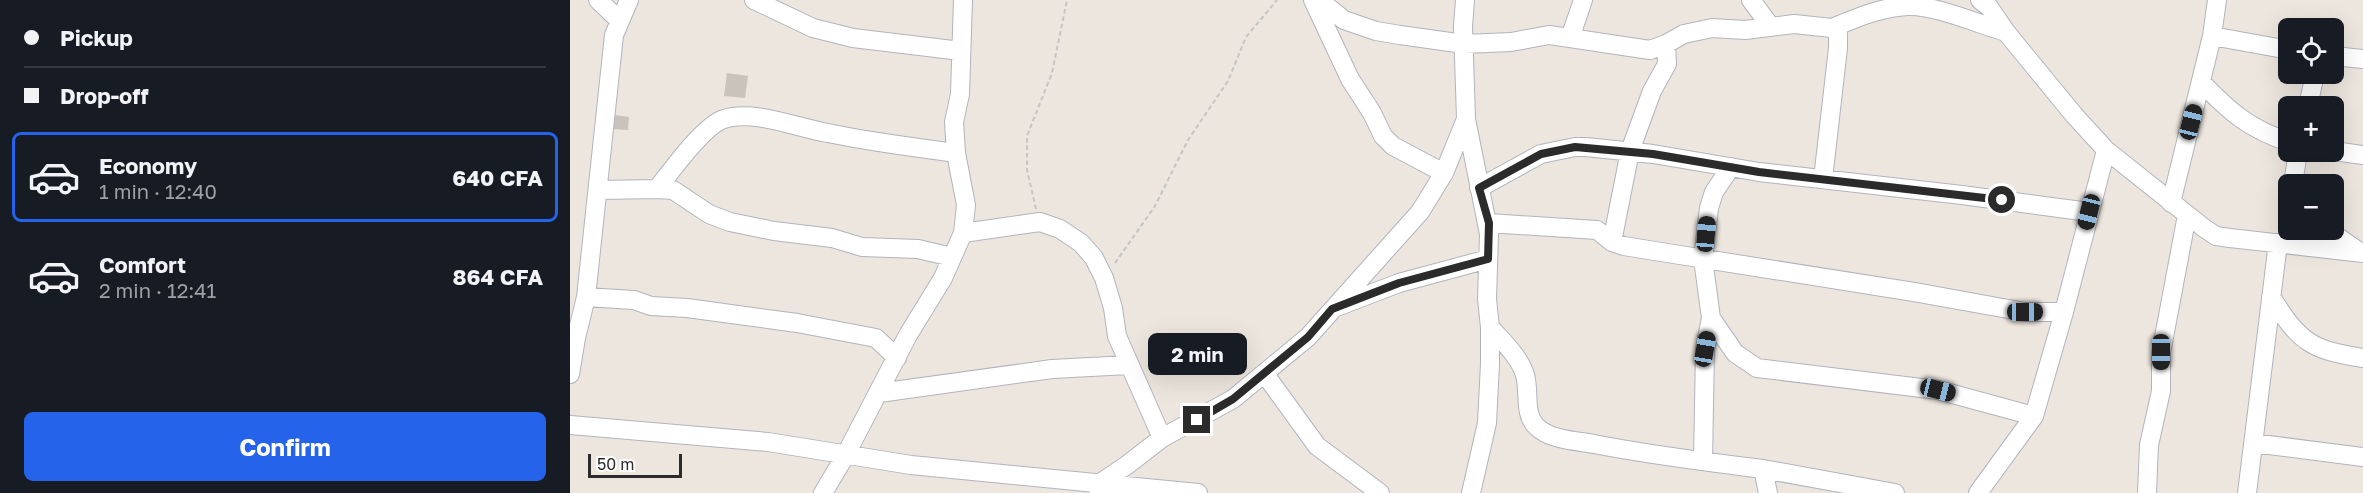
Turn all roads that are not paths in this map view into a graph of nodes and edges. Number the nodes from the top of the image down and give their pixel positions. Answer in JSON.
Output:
{"nodes":[{"id":1,"x":598,"y":0,"type":"edge"},
{"id":2,"x":628,"y":0,"type":"edge"},
{"id":3,"x":754,"y":0,"type":"edge"},
{"id":4,"x":963,"y":0,"type":"edge"},
{"id":5,"x":1313,"y":0,"type":"edge"},
{"id":6,"x":1319,"y":0,"type":"edge"},
{"id":7,"x":1465,"y":0,"type":"edge"},
{"id":8,"x":1582,"y":0,"type":"edge"},
{"id":9,"x":1750,"y":0,"type":"edge"},
{"id":10,"x":1980,"y":0,"type":"edge"},
{"id":11,"x":2217,"y":0,"type":"edge"},
{"id":12,"x":619,"y":20,"type":"junction"},
{"id":13,"x":1771,"y":27,"type":"junction"},
{"id":14,"x":1832,"y":28,"type":"junction"},
{"id":15,"x":2006,"y":32,"type":"junction"},
{"id":16,"x":2212,"y":36,"type":"junction"},
{"id":17,"x":1570,"y":38,"type":"junction"},
{"id":18,"x":1464,"y":44,"type":"junction"},
{"id":19,"x":1666,"y":44,"type":"junction"},
{"id":20,"x":2278,"y":48,"type":"edge"},
{"id":21,"x":961,"y":51,"type":"junction"},
{"id":22,"x":2344,"y":57,"type":"edge"},
{"id":23,"x":2363,"y":59,"type":"edge"},
{"id":24,"x":2201,"y":82,"type":"junction"},
{"id":25,"x":1466,"y":119,"type":"junction"},
{"id":26,"x":2278,"y":138,"type":"edge"},
{"id":27,"x":2106,"y":150,"type":"junction"},
{"id":28,"x":1630,"y":152,"type":"junction"},
{"id":29,"x":2344,"y":152,"type":"edge"},
{"id":30,"x":956,"y":153,"type":"junction"},
{"id":31,"x":2363,"y":155,"type":"edge"},
{"id":32,"x":1731,"y":167,"type":"junction"},
{"id":33,"x":1444,"y":173,"type":"junction"},
{"id":34,"x":1823,"y":179,"type":"junction"},
{"id":35,"x":1479,"y":188,"type":"junction"},
{"id":36,"x":657,"y":189,"type":"junction"},
{"id":37,"x":598,"y":190,"type":"junction"},
{"id":38,"x":2171,"y":203,"type":"junction"},
{"id":39,"x":2089,"y":212,"type":"junction"},
{"id":40,"x":2187,"y":215,"type":"junction"},
{"id":41,"x":1489,"y":223,"type":"junction"},
{"id":42,"x":963,"y":233,"type":"junction"},
{"id":43,"x":2343,"y":240,"type":"edge"},
{"id":44,"x":1612,"y":242,"type":"junction"},
{"id":45,"x":2278,"y":243,"type":"junction"},
{"id":46,"x":2362,"y":253,"type":"edge"},
{"id":47,"x":952,"y":257,"type":"junction"},
{"id":48,"x":1488,"y":259,"type":"junction"},
{"id":49,"x":1703,"y":259,"type":"junction"},
{"id":50,"x":586,"y":297,"type":"junction"},
{"id":51,"x":2271,"y":297,"type":"junction"},
{"id":52,"x":1332,"y":309,"type":"junction"},
{"id":53,"x":2064,"y":312,"type":"junction"},
{"id":54,"x":1711,"y":318,"type":"junction"},
{"id":55,"x":1490,"y":327,"type":"junction"},
{"id":56,"x":897,"y":358,"type":"junction"},
{"id":57,"x":2363,"y":358,"type":"edge"},
{"id":58,"x":1129,"y":365,"type":"junction"},
{"id":59,"x":1264,"y":373,"type":"junction"},
{"id":60,"x":570,"y":374,"type":"edge"},
{"id":61,"x":879,"y":393,"type":"junction"},
{"id":62,"x":2034,"y":416,"type":"junction"},
{"id":63,"x":570,"y":425,"type":"edge"},
{"id":64,"x":1162,"y":438,"type":"junction"},
{"id":65,"x":2253,"y":443,"type":"junction"},
{"id":66,"x":845,"y":456,"type":"junction"},
{"id":67,"x":2363,"y":457,"type":"edge"},
{"id":68,"x":1703,"y":462,"type":"junction"},
{"id":69,"x":1763,"y":469,"type":"junction"},
{"id":70,"x":1094,"y":488,"type":"edge"},
{"id":71,"x":823,"y":493,"type":"edge"},
{"id":72,"x":1198,"y":493,"type":"edge"},
{"id":73,"x":1380,"y":493,"type":"edge"},
{"id":74,"x":1471,"y":493,"type":"edge"},
{"id":75,"x":1768,"y":493,"type":"edge"},
{"id":76,"x":1895,"y":493,"type":"edge"},
{"id":77,"x":1978,"y":493,"type":"edge"},
{"id":78,"x":2147,"y":493,"type":"edge"},
{"id":79,"x":2247,"y":493,"type":"edge"}],
"edges":[{"from":1,"to":12,"type":"street"},
{"from":2,"to":12,"type":"street"},
{"from":3,"to":21,"type":"street"},
{"from":4,"to":21,"type":"street"},
{"from":5,"to":33,"type":"street"},
{"from":6,"to":18,"type":"street"},
{"from":7,"to":18,"type":"street"},
{"from":8,"to":17,"type":"street"},
{"from":9,"to":13,"type":"street"},
{"from":10,"to":15,"type":"street"},
{"from":11,"to":16,"type":"street"},
{"from":12,"to":37,"type":"street"},
{"from":13,"to":14,"type":"street"},
{"from":13,"to":19,"type":"street"},
{"from":14,"to":15,"type":"street"},
{"from":14,"to":34,"type":"street"},
{"from":15,"to":27,"type":"street"},
{"from":16,"to":20,"type":"street"},
{"from":16,"to":24,"type":"street"},
{"from":17,"to":18,"type":"street"},
{"from":17,"to":19,"type":"street"},
{"from":18,"to":25,"type":"street"},
{"from":19,"to":28,"type":"street"},
{"from":21,"to":30,"type":"street"},
{"from":22,"to":23,"type":"street"},
{"from":24,"to":26,"type":"street"},
{"from":24,"to":38,"type":"street"},
{"from":25,"to":33,"type":"street"},
{"from":25,"to":35,"type":"street"},
{"from":27,"to":38,"type":"street"},
{"from":27,"to":39,"type":"street"},
{"from":28,"to":32,"type":"street"},
{"from":28,"to":35,"type":"street"},
{"from":28,"to":44,"type":"street"},
{"from":29,"to":31,"type":"street"},
{"from":30,"to":36,"type":"street"},
{"from":30,"to":42,"type":"street"},
{"from":32,"to":34,"type":"street"},
{"from":32,"to":49,"type":"street"},
{"from":33,"to":52,"type":"street"},
{"from":34,"to":39,"type":"street"},
{"from":35,"to":41,"type":"street"},
{"from":36,"to":37,"type":"street"},
{"from":36,"to":47,"type":"street"},
{"from":37,"to":50,"type":"street"},
{"from":38,"to":40,"type":"street"},
{"from":39,"to":53,"type":"street"},
{"from":40,"to":45,"type":"street"},
{"from":40,"to":78,"type":"street"},
{"from":41,"to":44,"type":"street"},
{"from":41,"to":48,"type":"street"},
{"from":42,"to":47,"type":"street"},
{"from":42,"to":58,"type":"street"},
{"from":43,"to":46,"type":"street"},
{"from":44,"to":49,"type":"street"},
{"from":45,"to":46,"type":"street"},
{"from":45,"to":51,"type":"street"},
{"from":47,"to":56,"type":"street"},
{"from":48,"to":52,"type":"street"},
{"from":48,"to":55,"type":"street"},
{"from":49,"to":53,"type":"street"},
{"from":49,"to":54,"type":"street"},
{"from":50,"to":56,"type":"street"},
{"from":50,"to":60,"type":"street"},
{"from":51,"to":57,"type":"street"},
{"from":51,"to":65,"type":"street"},
{"from":52,"to":59,"type":"street"},
{"from":53,"to":62,"type":"street"},
{"from":54,"to":62,"type":"street"},
{"from":54,"to":68,"type":"street"},
{"from":55,"to":68,"type":"street"},
{"from":55,"to":74,"type":"street"},
{"from":56,"to":61,"type":"street"},
{"from":58,"to":61,"type":"street"},
{"from":58,"to":64,"type":"street"},
{"from":59,"to":64,"type":"street"},
{"from":59,"to":73,"type":"street"},
{"from":61,"to":66,"type":"street"},
{"from":62,"to":77,"type":"street"},
{"from":63,"to":66,"type":"street"},
{"from":64,"to":70,"type":"street"},
{"from":65,"to":67,"type":"street"},
{"from":65,"to":79,"type":"street"},
{"from":66,"to":70,"type":"street"},
{"from":66,"to":71,"type":"street"},
{"from":68,"to":69,"type":"street"},
{"from":69,"to":75,"type":"street"},
{"from":69,"to":76,"type":"street"},
{"from":70,"to":72,"type":"street"}]}
